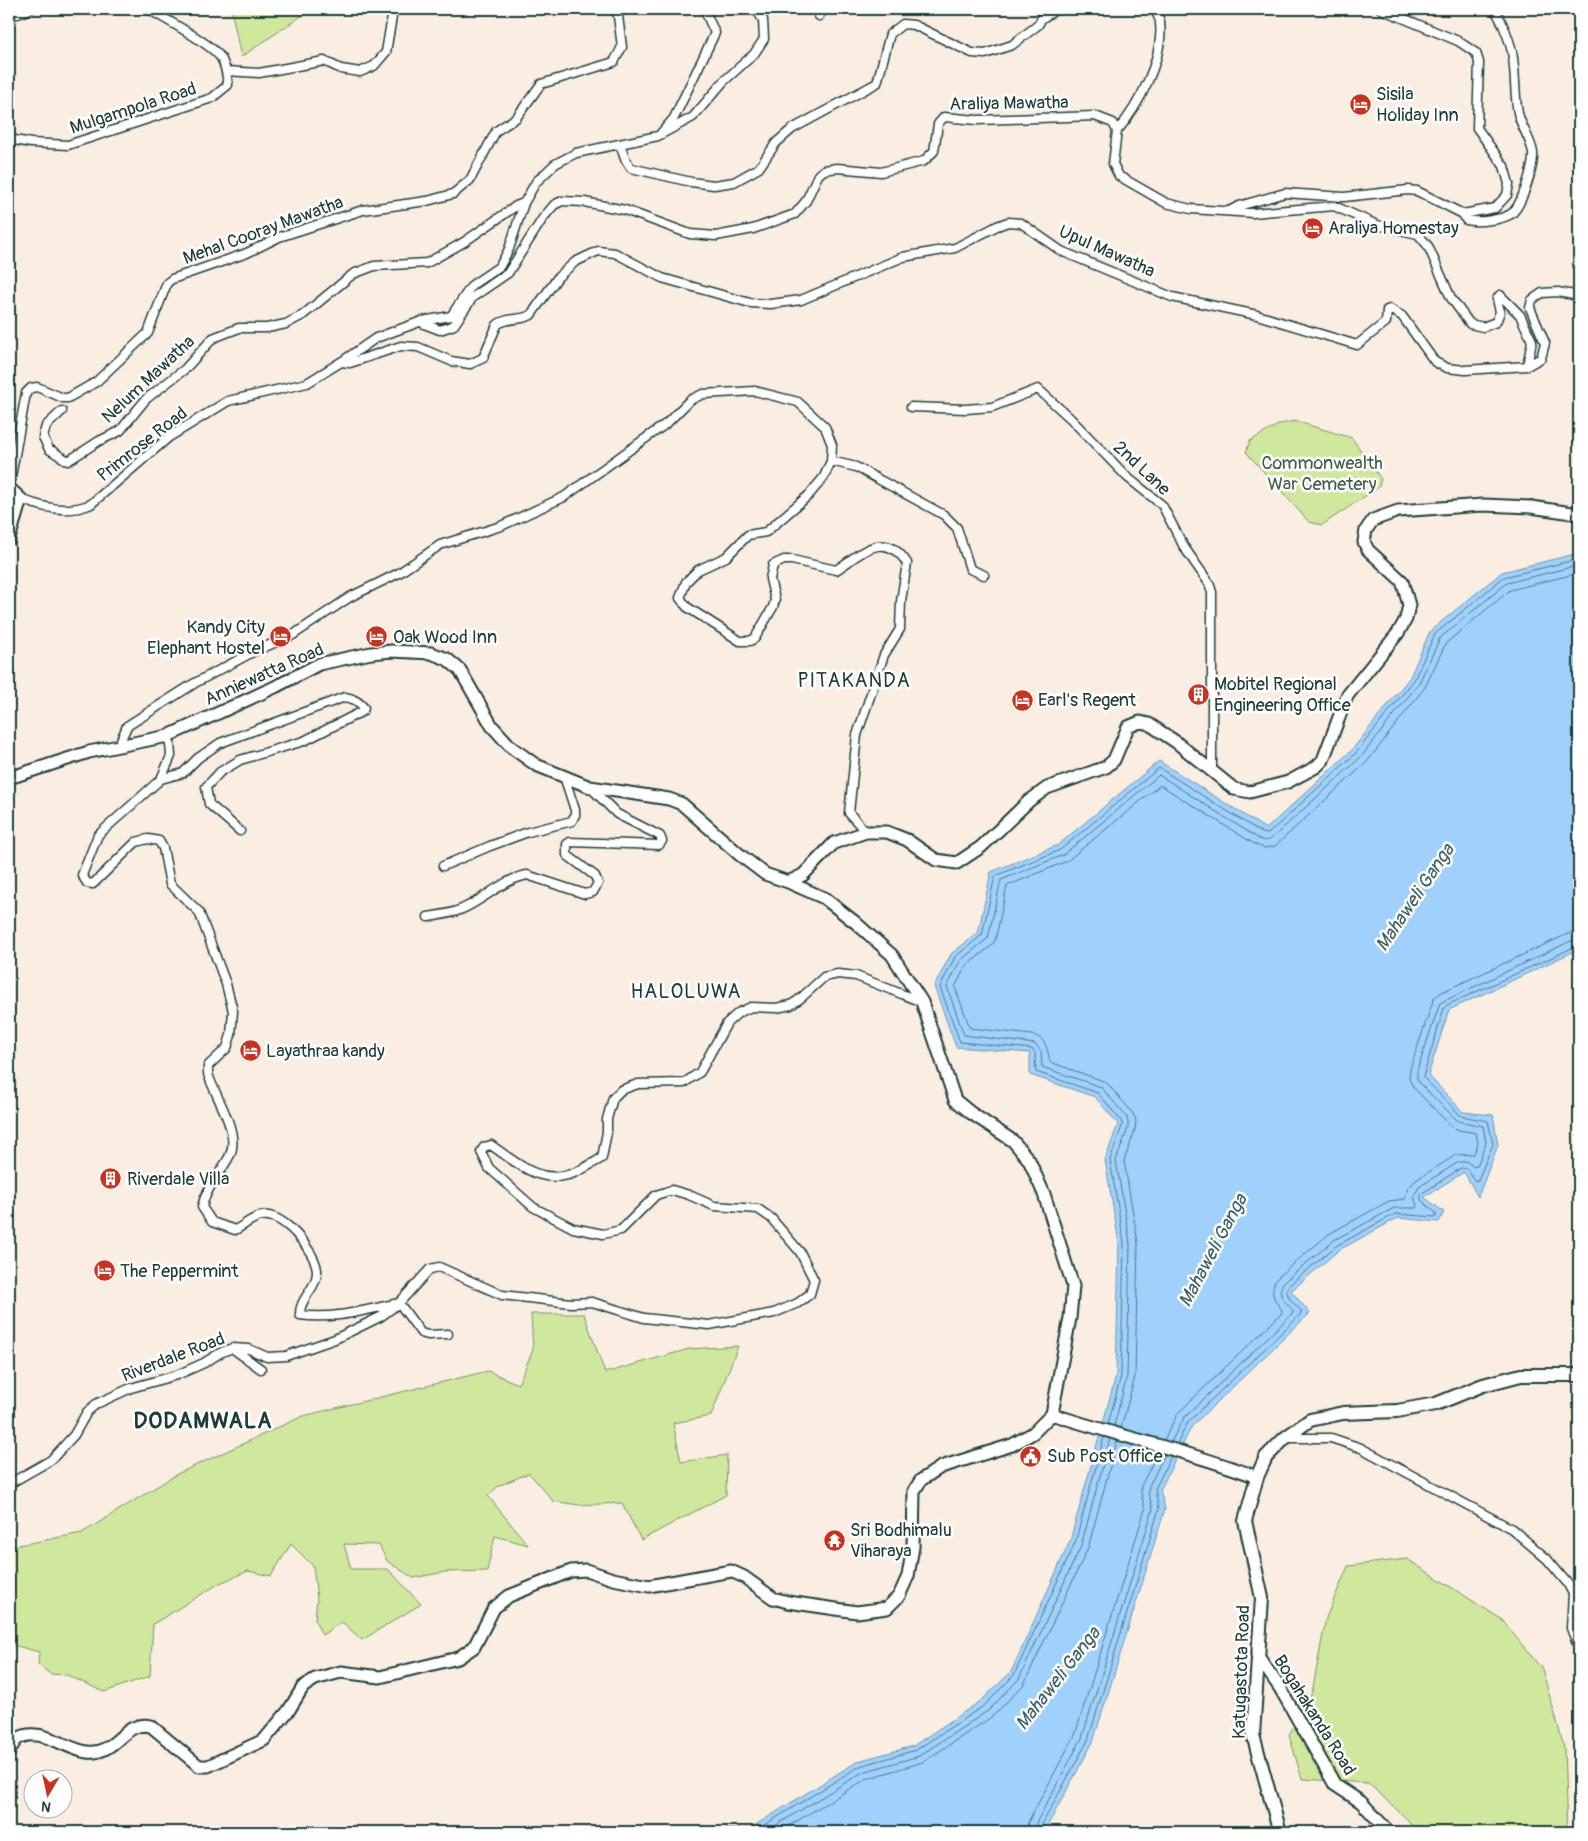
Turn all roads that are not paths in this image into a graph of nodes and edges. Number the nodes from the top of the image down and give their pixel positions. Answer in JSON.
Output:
{"nodes":[{"id":1,"x":30,"y":9,"type":"edge"},
{"id":2,"x":140,"y":9,"type":"edge"},
{"id":3,"x":395,"y":9,"type":"edge"},
{"id":4,"x":615,"y":9,"type":"edge"},
{"id":5,"x":704,"y":9,"type":"edge"},
{"id":6,"x":756,"y":9,"type":"edge"},
{"id":7,"x":1047,"y":9,"type":"edge"},
{"id":8,"x":1057,"y":9,"type":"edge"},
{"id":9,"x":1154,"y":9,"type":"edge"},
{"id":10,"x":1381,"y":9,"type":"edge"},
{"id":11,"x":1495,"y":9,"type":"edge"},
{"id":12,"x":9,"y":13,"type":"edge"},
{"id":13,"x":1043,"y":18,"type":"junction"},
{"id":14,"x":226,"y":71,"type":"junction"},
{"id":15,"x":1117,"y":131,"type":"junction"},
{"id":16,"x":658,"y":136,"type":"junction"},
{"id":17,"x":9,"y":139,"type":"edge"},
{"id":18,"x":620,"y":144,"type":"junction"},
{"id":19,"x":524,"y":203,"type":"junction"},
{"id":20,"x":1229,"y":211,"type":"junction"},
{"id":21,"x":1463,"y":214,"type":"junction"},
{"id":22,"x":1579,"y":296,"type":"edge"},
{"id":23,"x":422,"y":320,"type":"junction"},
{"id":24,"x":342,"y":362,"type":"junction"},
{"id":25,"x":1527,"y":366,"type":"junction"},
{"id":26,"x":911,"y":408,"type":"dead end"},
{"id":27,"x":62,"y":411,"type":"dead end"},
{"id":28,"x":831,"y":461,"type":"junction"},
{"id":29,"x":9,"y":488,"type":"edge"},
{"id":30,"x":21,"y":499,"type":"junction"},
{"id":31,"x":1579,"y":514,"type":"edge"},
{"id":32,"x":9,"y":539,"type":"edge"},
{"id":33,"x":984,"y":575,"type":"dead end"},
{"id":34,"x":168,"y":736,"type":"junction"},
{"id":35,"x":118,"y":747,"type":"junction"},
{"id":36,"x":1212,"y":772,"type":"junction"},
{"id":37,"x":564,"y":776,"type":"junction"},
{"id":38,"x":9,"y":778,"type":"edge"},
{"id":39,"x":161,"y":780,"type":"junction"},
{"id":40,"x":590,"y":787,"type":"junction"},
{"id":41,"x":240,"y":831,"type":"dead end"},
{"id":42,"x":866,"y":832,"type":"junction"},
{"id":43,"x":442,"y":866,"type":"dead end"},
{"id":44,"x":788,"y":882,"type":"junction"},
{"id":45,"x":428,"y":917,"type":"dead end"},
{"id":46,"x":922,"y":1002,"type":"junction"},
{"id":47,"x":399,"y":1303,"type":"junction"},
{"id":48,"x":448,"y":1334,"type":"dead end"},
{"id":49,"x":232,"y":1348,"type":"junction"},
{"id":50,"x":262,"y":1369,"type":"dead end"},
{"id":51,"x":1579,"y":1375,"type":"edge"},
{"id":52,"x":1052,"y":1414,"type":"junction"},
{"id":53,"x":1285,"y":1438,"type":"junction"},
{"id":54,"x":1257,"y":1477,"type":"junction"},
{"id":55,"x":9,"y":1484,"type":"edge"},
{"id":56,"x":1579,"y":1649,"type":"edge"},
{"id":57,"x":1257,"y":1655,"type":"junction"},
{"id":58,"x":9,"y":1752,"type":"edge"},
{"id":59,"x":1280,"y":1832,"type":"edge"},
{"id":60,"x":1389,"y":1832,"type":"edge"}],
"edges":[{"from":1,"to":12,"type":"street"},
{"from":2,"to":14,"type":"street"},
{"from":3,"to":14,"type":"street"},
{"from":4,"to":29,"type":"street","name":"Mehal Cooray Mawatha"},
{"from":5,"to":16,"type":"street"},
{"from":6,"to":16,"type":"street","name":"Primrose Road"},
{"from":7,"to":13,"type":"street"},
{"from":8,"to":13,"type":"street"},
{"from":9,"to":15,"type":"street"},
{"from":10,"to":21,"type":"street"},
{"from":11,"to":21,"type":"street"},
{"from":13,"to":18,"type":"street"},
{"from":14,"to":17,"type":"street","name":"Mulgampola Road"},
{"from":15,"to":20,"type":"street"},
{"from":15,"to":23,"type":"street","name":"Araliya Mawatha"},
{"from":16,"to":18,"type":"street","name":"Primrose Road"},
{"from":18,"to":19,"type":"street","name":"Primrose Road"},
{"from":19,"to":23,"type":"street","name":"Primrose Road"},
{"from":19,"to":27,"type":"street","name":"Nelum Mawatha"},
{"from":20,"to":21,"type":"street"},
{"from":20,"to":25,"type":"street"},
{"from":22,"to":25,"type":"street"},
{"from":23,"to":24,"type":"street","name":"Primrose Road"},
{"from":24,"to":25,"type":"street","name":"Upul Mawatha"},
{"from":24,"to":30,"type":"street","name":"Primrose Road"},
{"from":26,"to":36,"type":"street","name":"2nd Lane"},
{"from":28,"to":33,"type":"street"},
{"from":28,"to":35,"type":"street"},
{"from":28,"to":42,"type":"street"},
{"from":29,"to":30,"type":"street"},
{"from":30,"to":32,"type":"street"},
{"from":31,"to":36,"type":"street"},
{"from":34,"to":35,"type":"street","name":"Anniewatta Road"},
{"from":34,"to":37,"type":"street","name":"Anniewatta Road"},
{"from":34,"to":39,"type":"street"},
{"from":35,"to":38,"type":"street","name":"Anniewatta Road"},
{"from":36,"to":42,"type":"street"},
{"from":37,"to":40,"type":"street","name":"Anniewatta Road"},
{"from":37,"to":43,"type":"street"},
{"from":39,"to":41,"type":"street"},
{"from":39,"to":47,"type":"street"},
{"from":40,"to":44,"type":"street","name":"Anniewatta Road"},
{"from":40,"to":45,"type":"street"},
{"from":42,"to":44,"type":"street"},
{"from":44,"to":46,"type":"street","name":"Anniewatta Road"},
{"from":46,"to":47,"type":"street","name":"Riverdale Road"},
{"from":46,"to":52,"type":"street","name":"Anniewatta Road"},
{"from":47,"to":48,"type":"street"},
{"from":47,"to":49,"type":"street","name":"Riverdale Road"},
{"from":49,"to":50,"type":"street"},
{"from":49,"to":55,"type":"street","name":"Riverdale Road"},
{"from":51,"to":53,"type":"main road","name":"Katugastota Road"},
{"from":52,"to":54,"type":"street"},
{"from":52,"to":58,"type":"street"},
{"from":53,"to":54,"type":"main road","name":"Katugastota Road"},
{"from":53,"to":56,"type":"street"},
{"from":54,"to":57,"type":"main road","name":"Katugastota Road"},
{"from":57,"to":59,"type":"main road","name":"Katugastota Road"},
{"from":57,"to":60,"type":"street","name":"Bogahakanda Road"}]}
